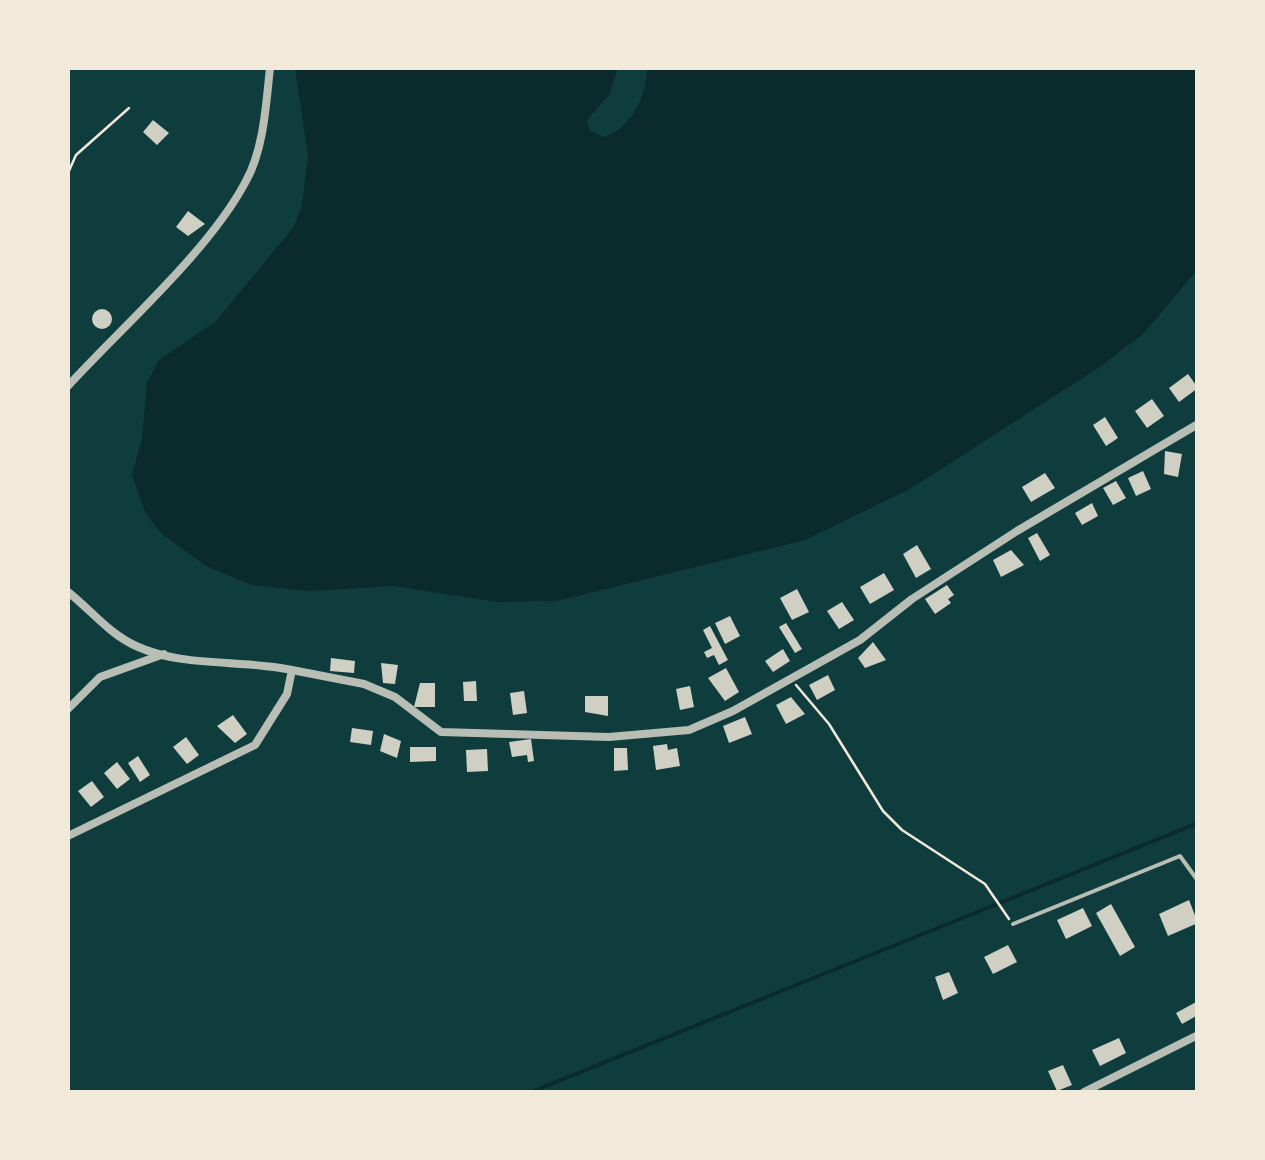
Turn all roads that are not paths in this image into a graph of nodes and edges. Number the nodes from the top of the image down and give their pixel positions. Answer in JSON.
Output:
{"nodes":[{"id":1,"x":270,"y":68,"type":"edge"},
{"id":2,"x":68,"y":386,"type":"edge"},
{"id":3,"x":1198,"y":424,"type":"edge"},
{"id":4,"x":68,"y":592,"type":"edge"},
{"id":5,"x":164,"y":654,"type":"junction"},
{"id":6,"x":292,"y":670,"type":"junction"},
{"id":7,"x":68,"y":708,"type":"edge"},
{"id":8,"x":68,"y":836,"type":"edge"},
{"id":9,"x":1198,"y":882,"type":"edge"},
{"id":10,"x":1012,"y":924,"type":"dead end"},
{"id":11,"x":1198,"y":1035,"type":"edge"},
{"id":12,"x":1084,"y":1092,"type":"edge"}],
"edges":[{"from":1,"to":2,"type":"street"},
{"from":3,"to":6,"type":"street"},
{"from":4,"to":5,"type":"street"},
{"from":5,"to":6,"type":"street"},
{"from":5,"to":7,"type":"street"},
{"from":6,"to":8,"type":"street"},
{"from":9,"to":10,"type":"lane"},
{"from":11,"to":12,"type":"street"}]}
